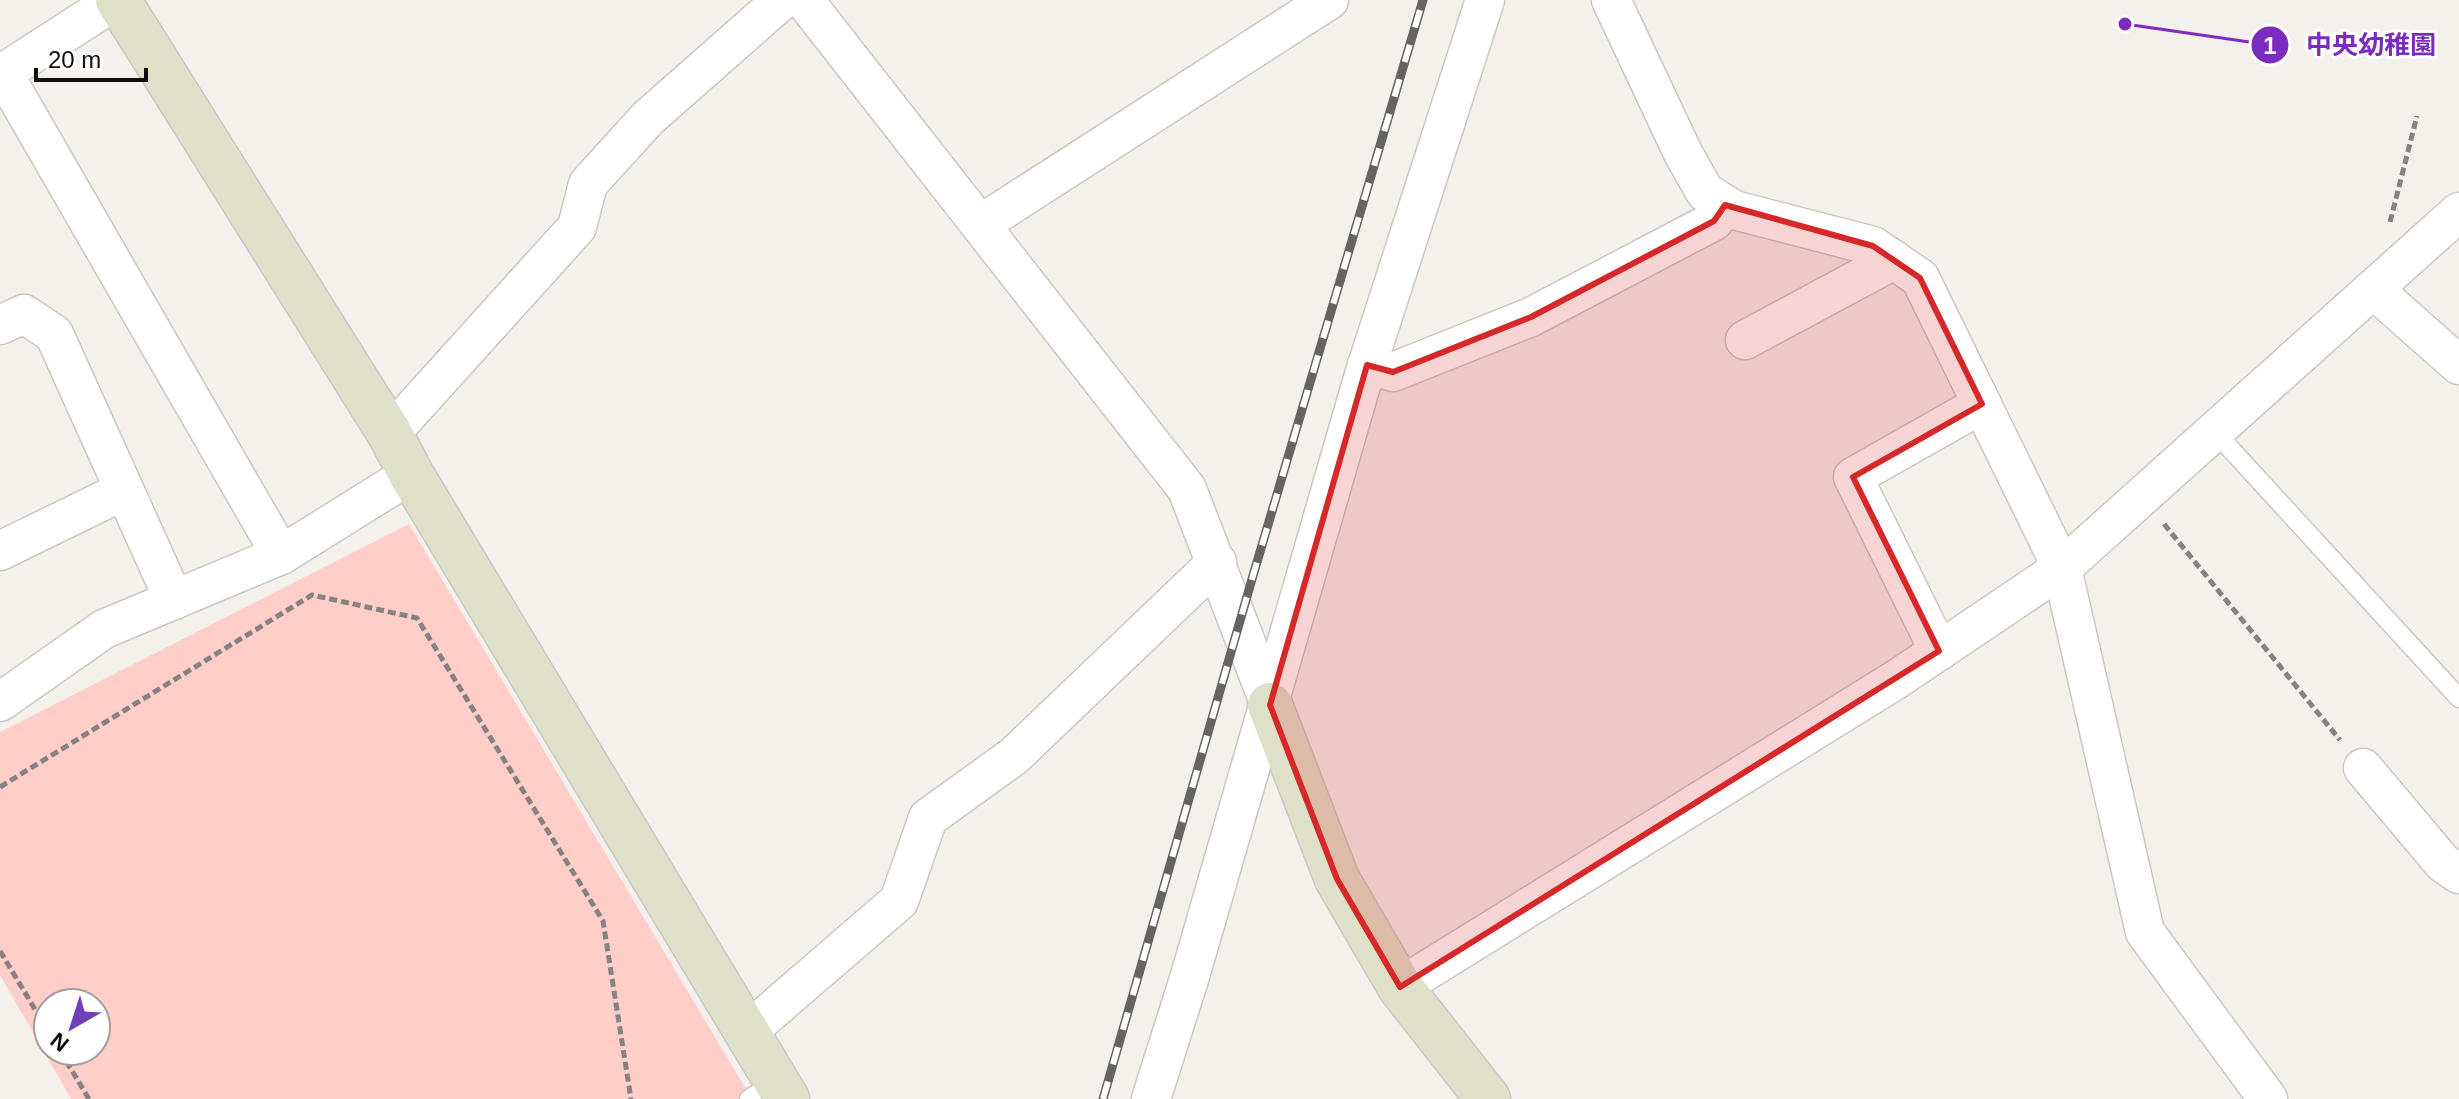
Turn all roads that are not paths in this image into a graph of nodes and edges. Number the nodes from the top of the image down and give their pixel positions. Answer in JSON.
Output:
{"nodes":[{"id":1,"x":117,"y":0,"type":"edge"},
{"id":2,"x":782,"y":0,"type":"edge"},
{"id":3,"x":804,"y":0,"type":"edge"},
{"id":4,"x":1329,"y":0,"type":"edge"},
{"id":5,"x":1485,"y":0,"type":"edge"},
{"id":6,"x":1611,"y":0,"type":"edge"},
{"id":7,"x":1725,"y":205,"type":"junction"},
{"id":8,"x":2459,"y":212,"type":"edge"},
{"id":9,"x":981,"y":224,"type":"junction"},
{"id":10,"x":1894,"y":260,"type":"junction"},
{"id":11,"x":2373,"y":289,"type":"junction"},
{"id":12,"x":0,"y":325,"type":"edge"},
{"id":13,"x":1745,"y":340,"type":"dead end"},
{"id":14,"x":1367,"y":365,"type":"junction"},
{"id":15,"x":2459,"y":365,"type":"edge"},
{"id":16,"x":1982,"y":404,"type":"junction"},
{"id":17,"x":2215,"y":432,"type":"junction"},
{"id":18,"x":390,"y":434,"type":"junction"},
{"id":19,"x":411,"y":474,"type":"junction"},
{"id":20,"x":123,"y":491,"type":"junction"},
{"id":21,"x":0,"y":551,"type":"edge"},
{"id":22,"x":281,"y":555,"type":"junction"},
{"id":23,"x":1217,"y":562,"type":"junction"},
{"id":24,"x":2062,"y":568,"type":"junction"},
{"id":25,"x":174,"y":600,"type":"junction"},
{"id":26,"x":1939,"y":651,"type":"junction"},
{"id":27,"x":2459,"y":698,"type":"edge"},
{"id":28,"x":0,"y":702,"type":"edge"},
{"id":29,"x":1270,"y":705,"type":"junction"},
{"id":30,"x":2363,"y":768,"type":"road end"},
{"id":31,"x":2459,"y":874,"type":"edge"},
{"id":32,"x":1400,"y":987,"type":"junction"},
{"id":33,"x":746,"y":1033,"type":"junction"},
{"id":34,"x":771,"y":1093,"type":"edge"},
{"id":35,"x":1151,"y":1099,"type":"edge"},
{"id":36,"x":1488,"y":1099,"type":"edge"},
{"id":37,"x":2268,"y":1099,"type":"edge"}],
"edges":[{"from":1,"to":18,"type":"street"},
{"from":1,"to":22,"type":"street"},
{"from":2,"to":18,"type":"street"},
{"from":3,"to":9,"type":"street"},
{"from":4,"to":9,"type":"street"},
{"from":5,"to":14,"type":"street"},
{"from":6,"to":7,"type":"street"},
{"from":7,"to":10,"type":"street"},
{"from":7,"to":14,"type":"street"},
{"from":8,"to":11,"type":"street"},
{"from":9,"to":23,"type":"street"},
{"from":10,"to":13,"type":"street"},
{"from":10,"to":16,"type":"street"},
{"from":11,"to":15,"type":"street"},
{"from":11,"to":17,"type":"street"},
{"from":12,"to":20,"type":"street"},
{"from":14,"to":29,"type":"street"},
{"from":16,"to":24,"type":"street"},
{"from":16,"to":26,"type":"street"},
{"from":17,"to":24,"type":"street"},
{"from":17,"to":27,"type":"lane"},
{"from":18,"to":19,"type":"street"},
{"from":19,"to":22,"type":"street"},
{"from":19,"to":33,"type":"street"},
{"from":20,"to":21,"type":"street"},
{"from":20,"to":25,"type":"street"},
{"from":22,"to":25,"type":"street"},
{"from":23,"to":29,"type":"street"},
{"from":23,"to":33,"type":"street"},
{"from":24,"to":26,"type":"street"},
{"from":24,"to":37,"type":"street"},
{"from":25,"to":28,"type":"street"},
{"from":26,"to":32,"type":"street"},
{"from":29,"to":32,"type":"street"},
{"from":29,"to":35,"type":"street"},
{"from":30,"to":31,"type":"street"},
{"from":32,"to":36,"type":"street"},
{"from":33,"to":34,"type":"street"}]}
